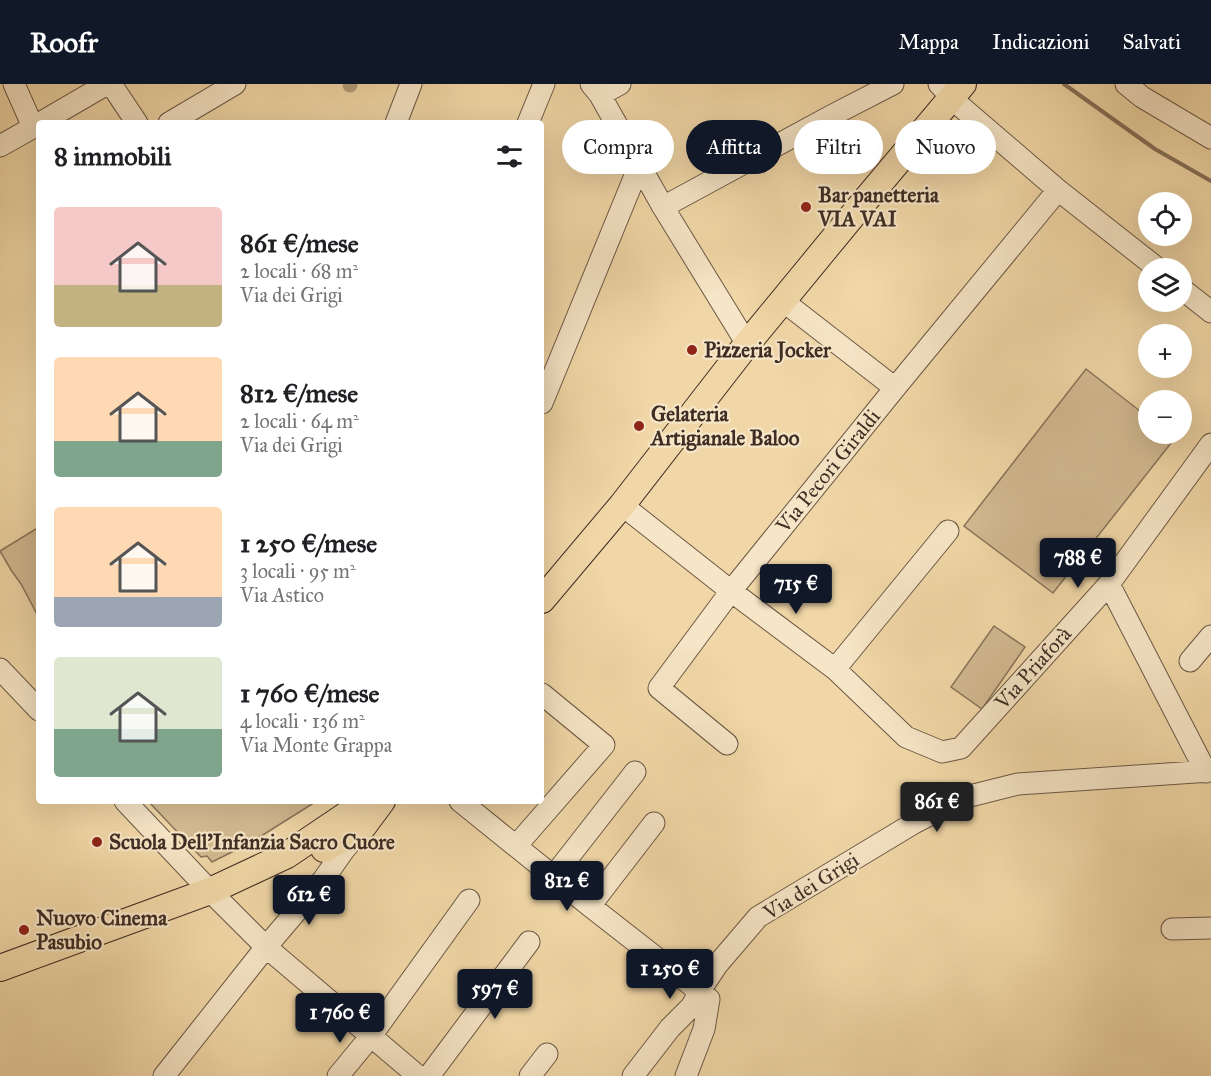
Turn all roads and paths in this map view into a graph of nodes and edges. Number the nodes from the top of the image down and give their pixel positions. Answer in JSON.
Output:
{"nodes":[{"id":1,"x":14,"y":84,"type":"edge"},
{"id":2,"x":106,"y":84,"type":"edge"},
{"id":3,"x":111,"y":84,"type":"edge"},
{"id":4,"x":235,"y":84,"type":"edge"},
{"id":5,"x":411,"y":84,"type":"edge"},
{"id":6,"x":544,"y":84,"type":"edge"},
{"id":7,"x":620,"y":84,"type":"edge"},
{"id":8,"x":893,"y":84,"type":"edge"},
{"id":9,"x":951,"y":88,"type":"edge"},
{"id":10,"x":1140,"y":88,"type":"edge"},
{"id":11,"x":595,"y":90,"type":"edge"},
{"id":12,"x":45,"y":120,"type":"edge"},
{"id":13,"x":134,"y":120,"type":"edge"},
{"id":14,"x":174,"y":120,"type":"edge"},
{"id":15,"x":397,"y":120,"type":"edge"},
{"id":16,"x":529,"y":120,"type":"edge"},
{"id":17,"x":612,"y":120,"type":"edge"},
{"id":18,"x":36,"y":123,"type":"edge"},
{"id":19,"x":36,"y":126,"type":"edge"},
{"id":20,"x":1211,"y":138,"type":"edge"},
{"id":21,"x":0,"y":146,"type":"edge"},
{"id":22,"x":636,"y":174,"type":"edge"},
{"id":23,"x":644,"y":174,"type":"edge"},
{"id":24,"x":1058,"y":190,"type":"junction"},
{"id":25,"x":663,"y":207,"type":"junction"},
{"id":26,"x":1144,"y":258,"type":"edge"},
{"id":27,"x":1192,"y":297,"type":"edge"},
{"id":28,"x":783,"y":301,"type":"junction"},
{"id":29,"x":1211,"y":312,"type":"edge"},
{"id":30,"x":747,"y":344,"type":"junction"},
{"id":31,"x":895,"y":388,"type":"junction"},
{"id":32,"x":544,"y":398,"type":"edge"},
{"id":33,"x":1211,"y":444,"type":"edge"},
{"id":34,"x":622,"y":505,"type":"junction"},
{"id":35,"x":948,"y":531,"type":"dead end"},
{"id":36,"x":1109,"y":584,"type":"junction"},
{"id":37,"x":731,"y":591,"type":"junction"},
{"id":38,"x":544,"y":598,"type":"edge"},
{"id":39,"x":1211,"y":636,"type":"edge"},
{"id":40,"x":1190,"y":661,"type":"dead end"},
{"id":41,"x":0,"y":669,"type":"edge"},
{"id":42,"x":835,"y":669,"type":"junction"},
{"id":43,"x":544,"y":696,"type":"edge"},
{"id":44,"x":36,"y":707,"type":"edge"},
{"id":45,"x":727,"y":744,"type":"dead end"},
{"id":46,"x":1209,"y":771,"type":"edge"},
{"id":47,"x":636,"y":772,"type":"dead end"},
{"id":48,"x":128,"y":804,"type":"edge"},
{"id":49,"x":464,"y":804,"type":"edge"},
{"id":50,"x":367,"y":812,"type":"edge"},
{"id":51,"x":654,"y":823,"type":"dead end"},
{"id":52,"x":516,"y":846,"type":"junction"},
{"id":53,"x":324,"y":860,"type":"junction"},
{"id":54,"x":260,"y":868,"type":"junction"},
{"id":55,"x":553,"y":877,"type":"junction"},
{"id":56,"x":210,"y":891,"type":"junction"},
{"id":57,"x":469,"y":900,"type":"dead end"},
{"id":58,"x":590,"y":906,"type":"junction"},
{"id":59,"x":1211,"y":928,"type":"edge"},
{"id":60,"x":1172,"y":929,"type":"dead end"},
{"id":61,"x":529,"y":942,"type":"dead end"},
{"id":62,"x":266,"y":947,"type":"junction"},
{"id":63,"x":0,"y":968,"type":"edge"},
{"id":64,"x":699,"y":992,"type":"junction"},
{"id":65,"x":371,"y":1036,"type":"junction"},
{"id":66,"x":547,"y":1054,"type":"dead end"},
{"id":67,"x":164,"y":1076,"type":"edge"},
{"id":68,"x":338,"y":1076,"type":"edge"},
{"id":69,"x":418,"y":1076,"type":"edge"},
{"id":70,"x":429,"y":1076,"type":"edge"},
{"id":71,"x":530,"y":1076,"type":"edge"},
{"id":72,"x":633,"y":1076,"type":"edge"},
{"id":73,"x":686,"y":1076,"type":"edge"}],
"edges":[{"from":1,"to":18,"type":"street"},
{"from":2,"to":12,"type":"street"},
{"from":3,"to":13,"type":"street"},
{"from":4,"to":14,"type":"street"},
{"from":5,"to":15,"type":"street"},
{"from":6,"to":16,"type":"street"},
{"from":7,"to":11,"type":"street"},
{"from":8,"to":25,"type":"street"},
{"from":9,"to":24,"type":"street"},
{"from":9,"to":28,"type":"main road"},
{"from":10,"to":20,"type":"street"},
{"from":11,"to":17,"type":"street"},
{"from":19,"to":21,"type":"street"},
{"from":22,"to":32,"type":"street"},
{"from":23,"to":25,"type":"street"},
{"from":24,"to":26,"type":"street"},
{"from":24,"to":31,"type":"street","name":"Via Pecori Giraldi"},
{"from":25,"to":30,"type":"street"},
{"from":27,"to":29,"type":"street"},
{"from":28,"to":30,"type":"main road"},
{"from":28,"to":31,"type":"street"},
{"from":30,"to":34,"type":"main road"},
{"from":31,"to":37,"type":"street","name":"Via Pecori Giraldi"},
{"from":33,"to":36,"type":"street","name":"Via Priaforà"},
{"from":34,"to":37,"type":"street"},
{"from":34,"to":38,"type":"main road"},
{"from":35,"to":42,"type":"street"},
{"from":36,"to":42,"type":"street","name":"Via Priaforà"},
{"from":36,"to":46,"type":"street"},
{"from":37,"to":42,"type":"street"},
{"from":37,"to":45,"type":"street","name":"Via Pecori Giraldi"},
{"from":39,"to":40,"type":"street"},
{"from":41,"to":44,"type":"street"},
{"from":43,"to":52,"type":"street"},
{"from":46,"to":64,"type":"street","name":"Via dei Grigi"},
{"from":47,"to":55,"type":"street"},
{"from":48,"to":56,"type":"street"},
{"from":49,"to":52,"type":"street"},
{"from":50,"to":53,"type":"main road"},
{"from":50,"to":53,"type":"street"},
{"from":50,"to":54,"type":"main road"},
{"from":51,"to":58,"type":"street"},
{"from":52,"to":55,"type":"street"},
{"from":53,"to":54,"type":"main road"},
{"from":53,"to":62,"type":"street"},
{"from":54,"to":56,"type":"main road"},
{"from":55,"to":58,"type":"street"},
{"from":56,"to":62,"type":"street"},
{"from":56,"to":63,"type":"main road"},
{"from":57,"to":65,"type":"street"},
{"from":58,"to":64,"type":"street"},
{"from":59,"to":60,"type":"street"},
{"from":61,"to":70,"type":"street"},
{"from":62,"to":65,"type":"street"},
{"from":62,"to":67,"type":"street"},
{"from":64,"to":72,"type":"street","name":"Via dei Grigi"},
{"from":64,"to":73,"type":"street"},
{"from":65,"to":68,"type":"street"},
{"from":65,"to":69,"type":"street"},
{"from":66,"to":71,"type":"street"}]}
